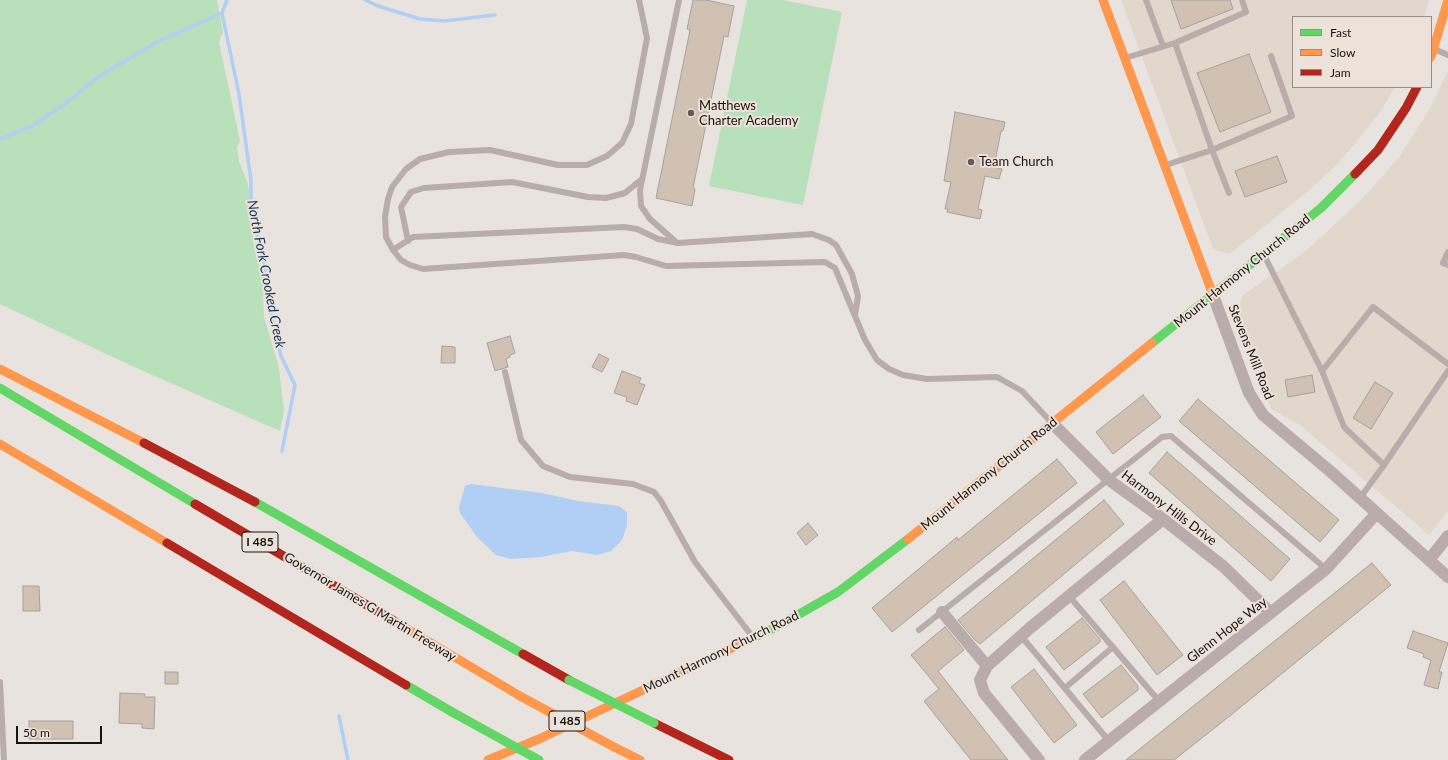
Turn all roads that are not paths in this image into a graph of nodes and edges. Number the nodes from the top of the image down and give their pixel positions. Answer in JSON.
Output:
{"nodes":[{"id":1,"x":639,"y":0,"type":"edge"},
{"id":2,"x":679,"y":0,"type":"edge"},
{"id":3,"x":1103,"y":0,"type":"edge"},
{"id":4,"x":1146,"y":0,"type":"edge"},
{"id":5,"x":1242,"y":0,"type":"edge"},
{"id":6,"x":1448,"y":0,"type":"edge"},
{"id":7,"x":1174,"y":43,"type":"junction"},
{"id":8,"x":1163,"y":46,"type":"junction"},
{"id":9,"x":1432,"y":53,"type":"edge"},
{"id":10,"x":1448,"y":55,"type":"edge"},
{"id":11,"x":1271,"y":56,"type":"dead end"},
{"id":12,"x":1125,"y":58,"type":"junction"},
{"id":13,"x":1416,"y":88,"type":"edge"},
{"id":14,"x":1212,"y":150,"type":"junction"},
{"id":15,"x":1165,"y":166,"type":"junction"},
{"id":16,"x":642,"y":179,"type":"junction"},
{"id":17,"x":1229,"y":193,"type":"dead end"},
{"id":18,"x":408,"y":240,"type":"junction"},
{"id":19,"x":678,"y":243,"type":"junction"},
{"id":20,"x":393,"y":250,"type":"junction"},
{"id":21,"x":1448,"y":252,"type":"edge"},
{"id":22,"x":1263,"y":254,"type":"junction"},
{"id":23,"x":1448,"y":265,"type":"edge"},
{"id":24,"x":1213,"y":295,"type":"junction"},
{"id":25,"x":855,"y":316,"type":"junction"},
{"id":26,"x":1448,"y":364,"type":"edge"},
{"id":27,"x":0,"y":369,"type":"edge"},
{"id":28,"x":1322,"y":371,"type":"junction"},
{"id":29,"x":1448,"y":371,"type":"edge"},
{"id":30,"x":505,"y":372,"type":"dead end"},
{"id":31,"x":0,"y":388,"type":"edge"},
{"id":32,"x":1052,"y":424,"type":"junction"},
{"id":33,"x":0,"y":444,"type":"edge"},
{"id":34,"x":1384,"y":465,"type":"junction"},
{"id":35,"x":1109,"y":480,"type":"junction"},
{"id":36,"x":1360,"y":498,"type":"junction"},
{"id":37,"x":1377,"y":513,"type":"junction"},
{"id":38,"x":1163,"y":519,"type":"junction"},
{"id":39,"x":1448,"y":536,"type":"edge"},
{"id":40,"x":1429,"y":560,"type":"junction"},
{"id":41,"x":1326,"y":569,"type":"junction"},
{"id":42,"x":1448,"y":577,"type":"edge"},
{"id":43,"x":1069,"y":596,"type":"junction"},
{"id":44,"x":942,"y":612,"type":"junction"},
{"id":45,"x":1271,"y":613,"type":"junction"},
{"id":46,"x":919,"y":630,"type":"dead end"},
{"id":47,"x":1021,"y":636,"type":"junction"},
{"id":48,"x":753,"y":638,"type":"junction"},
{"id":49,"x":1113,"y":647,"type":"junction"},
{"id":50,"x":987,"y":666,"type":"junction"},
{"id":51,"x":0,"y":682,"type":"edge"},
{"id":52,"x":1065,"y":688,"type":"junction"},
{"id":53,"x":1159,"y":701,"type":"junction"},
{"id":54,"x":1110,"y":741,"type":"junction"},
{"id":55,"x":4,"y":760,"type":"edge"},
{"id":56,"x":488,"y":760,"type":"edge"},
{"id":57,"x":539,"y":760,"type":"edge"},
{"id":58,"x":640,"y":760,"type":"edge"},
{"id":59,"x":729,"y":760,"type":"edge"},
{"id":60,"x":1039,"y":760,"type":"edge"},
{"id":61,"x":1085,"y":760,"type":"edge"}],
"edges":[{"from":1,"to":20,"type":"lane"},
{"from":2,"to":16,"type":"lane"},
{"from":3,"to":12,"type":"main road","name":"Stevens Mill Road"},
{"from":4,"to":8,"type":"lane"},
{"from":5,"to":7,"type":"lane"},
{"from":6,"to":9,"type":"main road"},
{"from":7,"to":8,"type":"lane"},
{"from":7,"to":14,"type":"lane"},
{"from":8,"to":12,"type":"lane"},
{"from":9,"to":10,"type":"lane"},
{"from":11,"to":14,"type":"lane"},
{"from":12,"to":15,"type":"main road","name":"Stevens Mill Road"},
{"from":13,"to":22,"type":"main road","name":"Mount Harmony Church Road"},
{"from":14,"to":15,"type":"lane"},
{"from":14,"to":17,"type":"lane"},
{"from":15,"to":24,"type":"main road","name":"Stevens Mill Road"},
{"from":16,"to":18,"type":"lane"},
{"from":16,"to":19,"type":"lane"},
{"from":18,"to":19,"type":"lane"},
{"from":18,"to":20,"type":"lane"},
{"from":19,"to":25,"type":"lane"},
{"from":20,"to":25,"type":"lane"},
{"from":21,"to":23,"type":"lane"},
{"from":22,"to":24,"type":"main road","name":"Mount Harmony Church Road"},
{"from":22,"to":28,"type":"lane"},
{"from":24,"to":32,"type":"main road","name":"Mount Harmony Church Road"},
{"from":24,"to":36,"type":"street","name":"Stevens Mill Road"},
{"from":25,"to":32,"type":"lane"},
{"from":26,"to":28,"type":"lane"},
{"from":27,"to":59,"type":"main road","bridge":true},
{"from":28,"to":34,"type":"lane"},
{"from":29,"to":34,"type":"lane"},
{"from":30,"to":48,"type":"lane"},
{"from":31,"to":58,"type":"main road","name":"Governor James G Martin Freeway","number":"I 485","bridge":true},
{"from":32,"to":35,"type":"street","name":"Harmony Hills Drive"},
{"from":32,"to":48,"type":"main road","name":"Mount Harmony Church Road"},
{"from":33,"to":57,"type":"main road","bridge":true},
{"from":34,"to":36,"type":"lane"},
{"from":35,"to":38,"type":"street","name":"Harmony Hills Drive"},
{"from":35,"to":41,"type":"lane"},
{"from":35,"to":44,"type":"lane"},
{"from":36,"to":37,"type":"street","name":"Stevens Mill Road"},
{"from":37,"to":40,"type":"street","name":"Stevens Mill Road"},
{"from":37,"to":41,"type":"street","name":"Glenn Hope Way"},
{"from":38,"to":43,"type":"street"},
{"from":38,"to":45,"type":"street","name":"Harmony Hills Drive"},
{"from":39,"to":40,"type":"street"},
{"from":40,"to":42,"type":"street","name":"Stevens Mill Road"},
{"from":41,"to":45,"type":"street","name":"Glenn Hope Way"},
{"from":43,"to":47,"type":"street"},
{"from":43,"to":49,"type":"lane"},
{"from":44,"to":46,"type":"lane"},
{"from":44,"to":50,"type":"street"},
{"from":45,"to":53,"type":"street","name":"Glenn Hope Way"},
{"from":47,"to":50,"type":"street"},
{"from":47,"to":52,"type":"lane"},
{"from":48,"to":56,"type":"main road","name":"Mount Harmony Church Road"},
{"from":49,"to":52,"type":"lane"},
{"from":49,"to":53,"type":"lane"},
{"from":50,"to":60,"type":"street"},
{"from":51,"to":55,"type":"lane"},
{"from":52,"to":54,"type":"lane"},
{"from":53,"to":54,"type":"street","name":"Glenn Hope Way"},
{"from":54,"to":61,"type":"street","name":"Glenn Hope Way"}]}
